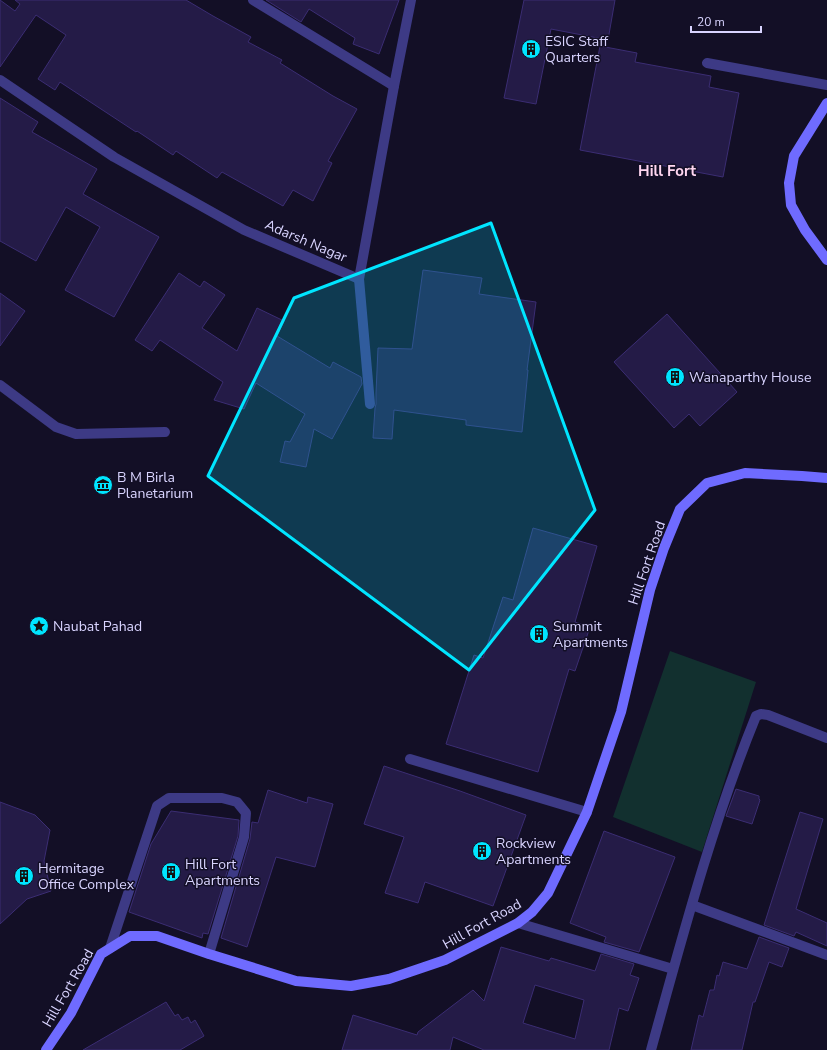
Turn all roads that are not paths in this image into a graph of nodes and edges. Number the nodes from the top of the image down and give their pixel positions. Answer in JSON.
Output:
{"nodes":[{"id":1,"x":253,"y":0,"type":"edge"},
{"id":2,"x":411,"y":0,"type":"edge"},
{"id":3,"x":707,"y":63,"type":"dead end"},
{"id":4,"x":0,"y":80,"type":"edge"},
{"id":5,"x":827,"y":85,"type":"edge"},
{"id":6,"x":394,"y":86,"type":"junction"},
{"id":7,"x":827,"y":103,"type":"edge"},
{"id":8,"x":827,"y":260,"type":"edge"},
{"id":9,"x":359,"y":279,"type":"junction"},
{"id":10,"x":0,"y":385,"type":"edge"},
{"id":11,"x":370,"y":404,"type":"dead end"},
{"id":12,"x":165,"y":432,"type":"dead end"},
{"id":13,"x":827,"y":478,"type":"edge"},
{"id":14,"x":827,"y":738,"type":"edge"},
{"id":15,"x":410,"y":759,"type":"dead end"},
{"id":16,"x":587,"y":812,"type":"junction"},
{"id":17,"x":692,"y":905,"type":"junction"},
{"id":18,"x":518,"y":923,"type":"junction"},
{"id":19,"x":110,"y":948,"type":"junction"},
{"id":20,"x":209,"y":954,"type":"junction"},
{"id":21,"x":827,"y":955,"type":"edge"},
{"id":22,"x":673,"y":969,"type":"junction"},
{"id":23,"x":46,"y":1050,"type":"edge"},
{"id":24,"x":651,"y":1050,"type":"edge"}],
"edges":[{"from":1,"to":6,"type":"street"},
{"from":2,"to":6,"type":"street","name":"Adarsh Nagar"},
{"from":3,"to":5,"type":"street"},
{"from":4,"to":9,"type":"street","name":"Adarsh Nagar"},
{"from":6,"to":9,"type":"street","name":"Adarsh Nagar"},
{"from":7,"to":8,"type":"main road"},
{"from":9,"to":11,"type":"street"},
{"from":10,"to":12,"type":"street"},
{"from":13,"to":16,"type":"main road","name":"Hill Fort Road"},
{"from":14,"to":17,"type":"street"},
{"from":15,"to":16,"type":"street"},
{"from":16,"to":18,"type":"main road","name":"Hill Fort Road"},
{"from":17,"to":21,"type":"street"},
{"from":17,"to":22,"type":"street"},
{"from":18,"to":20,"type":"main road","name":"Hill Fort Road"},
{"from":18,"to":22,"type":"street"},
{"from":19,"to":20,"type":"main road","name":"Hill Fort Road"},
{"from":19,"to":20,"type":"street"},
{"from":19,"to":23,"type":"main road","name":"Hill Fort Road"},
{"from":22,"to":24,"type":"street"}]}
